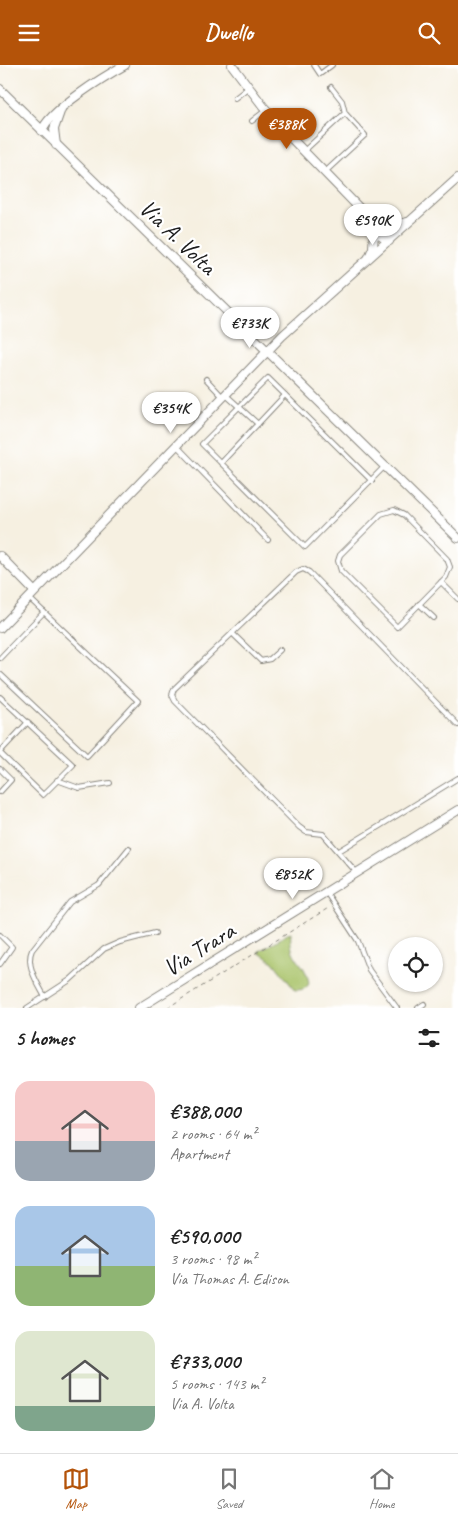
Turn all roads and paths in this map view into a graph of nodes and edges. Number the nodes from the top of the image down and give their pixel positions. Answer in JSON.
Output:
{"nodes":[{"id":1,"x":125,"y":65,"type":"edge"},
{"id":2,"x":232,"y":65,"type":"edge"},
{"id":3,"x":314,"y":65,"type":"edge"},
{"id":4,"x":332,"y":65,"type":"edge"},
{"id":5,"x":249,"y":87,"type":"junction"},
{"id":6,"x":331,"y":87,"type":"dead end"},
{"id":7,"x":0,"y":89,"type":"edge"},
{"id":8,"x":235,"y":98,"type":"dead end"},
{"id":9,"x":266,"y":110,"type":"junction"},
{"id":10,"x":345,"y":113,"type":"junction"},
{"id":11,"x":28,"y":117,"type":"junction"},
{"id":12,"x":53,"y":119,"type":"junction"},
{"id":13,"x":252,"y":121,"type":"dead end"},
{"id":14,"x":42,"y":131,"type":"junction"},
{"id":15,"x":56,"y":145,"type":"junction"},
{"id":16,"x":304,"y":151,"type":"junction"},
{"id":17,"x":324,"y":172,"type":"junction"},
{"id":18,"x":458,"y":178,"type":"edge"},
{"id":19,"x":366,"y":215,"type":"junction"},
{"id":20,"x":413,"y":218,"type":"junction"},
{"id":21,"x":379,"y":223,"type":"junction"},
{"id":22,"x":374,"y":230,"type":"junction"},
{"id":23,"x":389,"y":241,"type":"junction"},
{"id":24,"x":364,"y":263,"type":"junction"},
{"id":25,"x":267,"y":350,"type":"junction"},
{"id":26,"x":206,"y":379,"type":"dead end"},
{"id":27,"x":223,"y":395,"type":"junction"},
{"id":28,"x":285,"y":395,"type":"junction"},
{"id":29,"x":239,"y":407,"type":"junction"},
{"id":30,"x":258,"y":424,"type":"junction"},
{"id":31,"x":176,"y":445,"type":"junction"},
{"id":32,"x":221,"y":463,"type":"junction"},
{"id":33,"x":385,"y":466,"type":"junction"},
{"id":34,"x":372,"y":481,"type":"junction"},
{"id":35,"x":458,"y":538,"type":"edge"},
{"id":36,"x":268,"y":540,"type":"dead end"},
{"id":37,"x":0,"y":556,"type":"edge"},
{"id":38,"x":441,"y":582,"type":"junction"},
{"id":39,"x":32,"y":594,"type":"junction"},
{"id":40,"x":458,"y":599,"type":"edge"},
{"id":41,"x":419,"y":604,"type":"junction"},
{"id":42,"x":44,"y":612,"type":"junction"},
{"id":43,"x":434,"y":618,"type":"dead end"},
{"id":44,"x":0,"y":627,"type":"edge"},
{"id":45,"x":232,"y":633,"type":"junction"},
{"id":46,"x":280,"y":649,"type":"dead end"},
{"id":47,"x":0,"y":658,"type":"edge"},
{"id":48,"x":0,"y":674,"type":"edge"},
{"id":49,"x":0,"y":697,"type":"edge"},
{"id":50,"x":28,"y":722,"type":"junction"},
{"id":51,"x":458,"y":725,"type":"edge"},
{"id":52,"x":0,"y":753,"type":"edge"},
{"id":53,"x":0,"y":769,"type":"edge"},
{"id":54,"x":458,"y":778,"type":"edge"},
{"id":55,"x":57,"y":780,"type":"junction"},
{"id":56,"x":110,"y":783,"type":"dead end"},
{"id":57,"x":0,"y":792,"type":"edge"},
{"id":58,"x":458,"y":811,"type":"edge"},
{"id":59,"x":129,"y":848,"type":"dead end"},
{"id":60,"x":339,"y":851,"type":"junction"},
{"id":61,"x":357,"y":873,"type":"junction"},
{"id":62,"x":326,"y":892,"type":"junction"},
{"id":63,"x":334,"y":904,"type":"junction"},
{"id":64,"x":155,"y":933,"type":"dead end"},
{"id":65,"x":0,"y":935,"type":"edge"},
{"id":66,"x":0,"y":964,"type":"edge"},
{"id":67,"x":45,"y":997,"type":"junction"},
{"id":68,"x":424,"y":1004,"type":"dead end"},
{"id":69,"x":33,"y":1006,"type":"edge"},
{"id":70,"x":27,"y":1008,"type":"edge"},
{"id":71,"x":139,"y":1008,"type":"edge"},
{"id":72,"x":167,"y":1008,"type":"edge"},
{"id":73,"x":397,"y":1008,"type":"edge"},
{"id":74,"x":418,"y":1008,"type":"edge"}],
"edges":[{"from":1,"to":12,"type":"street"},
{"from":2,"to":5,"type":"street"},
{"from":3,"to":4,"type":"lane"},
{"from":5,"to":8,"type":"lane"},
{"from":5,"to":9,"type":"street"},
{"from":6,"to":10,"type":"lane"},
{"from":7,"to":11,"type":"street","name":"Via A. Volta"},
{"from":9,"to":13,"type":"lane"},
{"from":9,"to":16,"type":"street"},
{"from":10,"to":16,"type":"lane"},
{"from":10,"to":17,"type":"lane"},
{"from":11,"to":12,"type":"street"},
{"from":11,"to":14,"type":"street","name":"Via A. Volta"},
{"from":12,"to":14,"type":"street"},
{"from":12,"to":15,"type":"street"},
{"from":14,"to":15,"type":"street","name":"Via A. Volta"},
{"from":15,"to":25,"type":"street","name":"Via A. Volta"},
{"from":16,"to":17,"type":"street"},
{"from":17,"to":19,"type":"street"},
{"from":18,"to":20,"type":"street"},
{"from":19,"to":21,"type":"street"},
{"from":19,"to":22,"type":"street"},
{"from":20,"to":21,"type":"street"},
{"from":20,"to":23,"type":"street"},
{"from":21,"to":23,"type":"street"},
{"from":22,"to":23,"type":"street"},
{"from":22,"to":24,"type":"street"},
{"from":23,"to":24,"type":"street"},
{"from":24,"to":25,"type":"street"},
{"from":25,"to":27,"type":"street"},
{"from":25,"to":33,"type":"street","name":"Via A. Volta"},
{"from":26,"to":27,"type":"lane"},
{"from":27,"to":29,"type":"lane"},
{"from":27,"to":31,"type":"street"},
{"from":28,"to":29,"type":"lane"},
{"from":28,"to":30,"type":"lane"},
{"from":28,"to":34,"type":"lane"},
{"from":29,"to":30,"type":"lane"},
{"from":29,"to":32,"type":"lane"},
{"from":30,"to":32,"type":"lane"},
{"from":31,"to":36,"type":"lane"},
{"from":31,"to":39,"type":"street"},
{"from":32,"to":34,"type":"lane"},
{"from":33,"to":34,"type":"lane"},
{"from":33,"to":35,"type":"street","name":"Via A. Volta"},
{"from":37,"to":39,"type":"street"},
{"from":38,"to":40,"type":"lane"},
{"from":38,"to":41,"type":"lane"},
{"from":38,"to":41,"type":"lane"},
{"from":39,"to":42,"type":"lane"},
{"from":39,"to":44,"type":"street"},
{"from":41,"to":43,"type":"lane"},
{"from":42,"to":47,"type":"lane"},
{"from":42,"to":48,"type":"lane"},
{"from":45,"to":46,"type":"lane"},
{"from":45,"to":51,"type":"lane"},
{"from":45,"to":60,"type":"lane"},
{"from":49,"to":50,"type":"lane"},
{"from":50,"to":52,"type":"lane"},
{"from":50,"to":55,"type":"lane"},
{"from":52,"to":55,"type":"lane"},
{"from":53,"to":57,"type":"lane"},
{"from":54,"to":60,"type":"lane"},
{"from":55,"to":56,"type":"lane"},
{"from":58,"to":61,"type":"street","name":"Via Trara"},
{"from":59,"to":67,"type":"lane"},
{"from":60,"to":61,"type":"lane"},
{"from":61,"to":62,"type":"street","name":"Via Trara"},
{"from":62,"to":63,"type":"lane"},
{"from":62,"to":71,"type":"street","name":"Via Trara"},
{"from":63,"to":72,"type":"path"},
{"from":63,"to":73,"type":"lane"},
{"from":64,"to":67,"type":"lane"},
{"from":65,"to":66,"type":"lane"},
{"from":67,"to":69,"type":"lane"},
{"from":68,"to":74,"type":"lane"},
{"from":69,"to":70,"type":"lane"}]}
